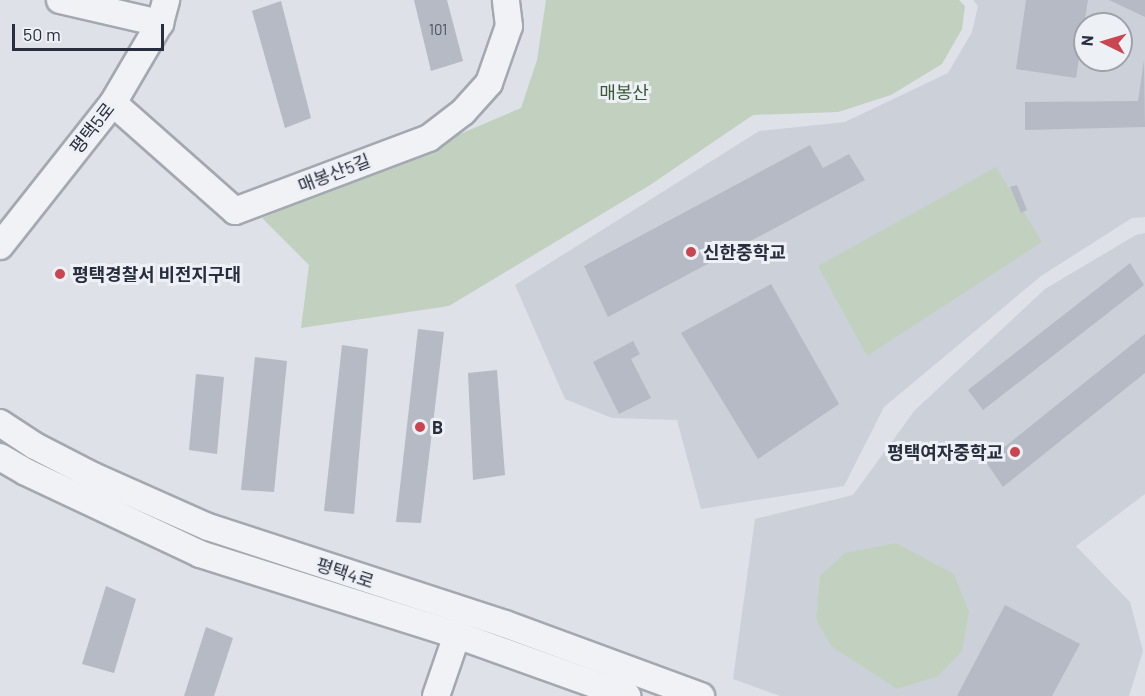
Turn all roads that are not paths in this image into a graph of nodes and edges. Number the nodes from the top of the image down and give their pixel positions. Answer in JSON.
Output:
{"nodes":[{"id":1,"x":60,"y":0,"type":"edge"},
{"id":2,"x":506,"y":0,"type":"edge"},
{"id":3,"x":163,"y":11,"type":"edge"},
{"id":4,"x":112,"y":103,"type":"junction"},
{"id":5,"x":1,"y":242,"type":"edge"},
{"id":6,"x":0,"y":423,"type":"edge"},
{"id":7,"x":0,"y":456,"type":"edge"},
{"id":8,"x":457,"y":635,"type":"junction"},
{"id":9,"x":436,"y":696,"type":"edge"},
{"id":10,"x":627,"y":696,"type":"edge"},
{"id":11,"x":701,"y":696,"type":"edge"}],
"edges":[{"from":1,"to":3,"type":"street"},
{"from":2,"to":4,"type":"street","name":"매봉산5길"},
{"from":3,"to":4,"type":"street","name":"평택5로"},
{"from":4,"to":5,"type":"street","name":"평택5로"},
{"from":6,"to":11,"type":"street","name":"평택4로"},
{"from":7,"to":8,"type":"street","name":"평택4로"},
{"from":8,"to":9,"type":"street"},
{"from":8,"to":10,"type":"street","name":"평택4로"}]}
